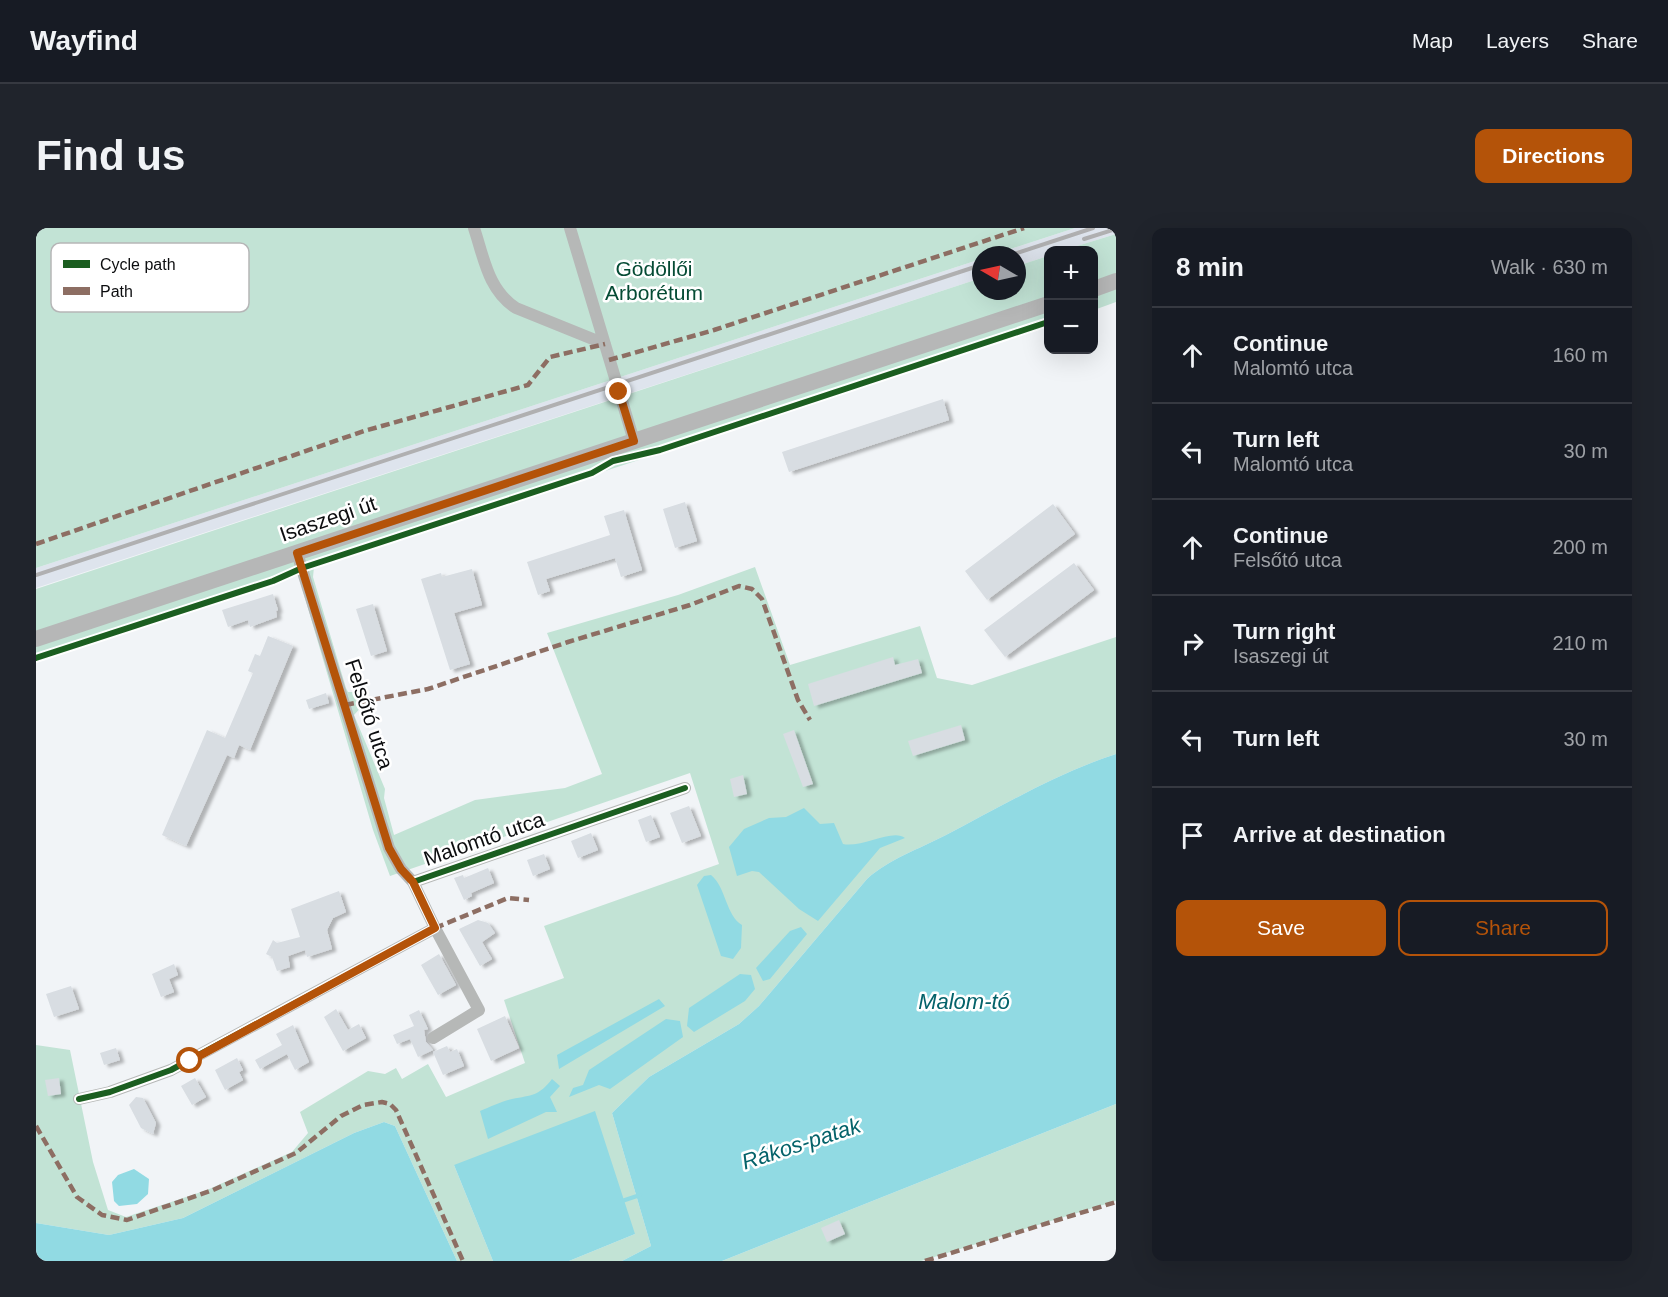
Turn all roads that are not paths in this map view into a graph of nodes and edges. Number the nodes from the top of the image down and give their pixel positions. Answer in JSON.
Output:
{"nodes":[{"id":1,"x":474,"y":228,"type":"edge"},
{"id":2,"x":570,"y":228,"type":"edge"},
{"id":3,"x":1116,"y":281,"type":"edge"},
{"id":4,"x":1098,"y":288,"type":"edge"},
{"id":5,"x":1044,"y":304,"type":"edge"},
{"id":6,"x":605,"y":344,"type":"junction"},
{"id":7,"x":634,"y":441,"type":"junction"},
{"id":8,"x":297,"y":553,"type":"junction"},
{"id":9,"x":36,"y":639,"type":"edge"},
{"id":10,"x":685,"y":788,"type":"dead end"},
{"id":11,"x":413,"y":882,"type":"junction"},
{"id":12,"x":435,"y":928,"type":"junction"},
{"id":13,"x":434,"y":1038,"type":"dead end"},
{"id":14,"x":79,"y":1099,"type":"dead end"}],
"edges":[{"from":1,"to":6,"type":"street"},
{"from":2,"to":6,"type":"street"},
{"from":3,"to":4,"type":"main road"},
{"from":5,"to":7,"type":"main road","name":"Isaszegi út"},
{"from":6,"to":7,"type":"street"},
{"from":7,"to":8,"type":"main road","name":"Isaszegi út"},
{"from":8,"to":9,"type":"main road","name":"Isaszegi út"},
{"from":8,"to":11,"type":"street","name":"Felsőtó utca"},
{"from":10,"to":11,"type":"street","name":"Malomtó utca"},
{"from":11,"to":12,"type":"street","name":"Malomtó utca"},
{"from":12,"to":13,"type":"street","name":"Malomtó utca"},
{"from":12,"to":14,"type":"street"}]}
